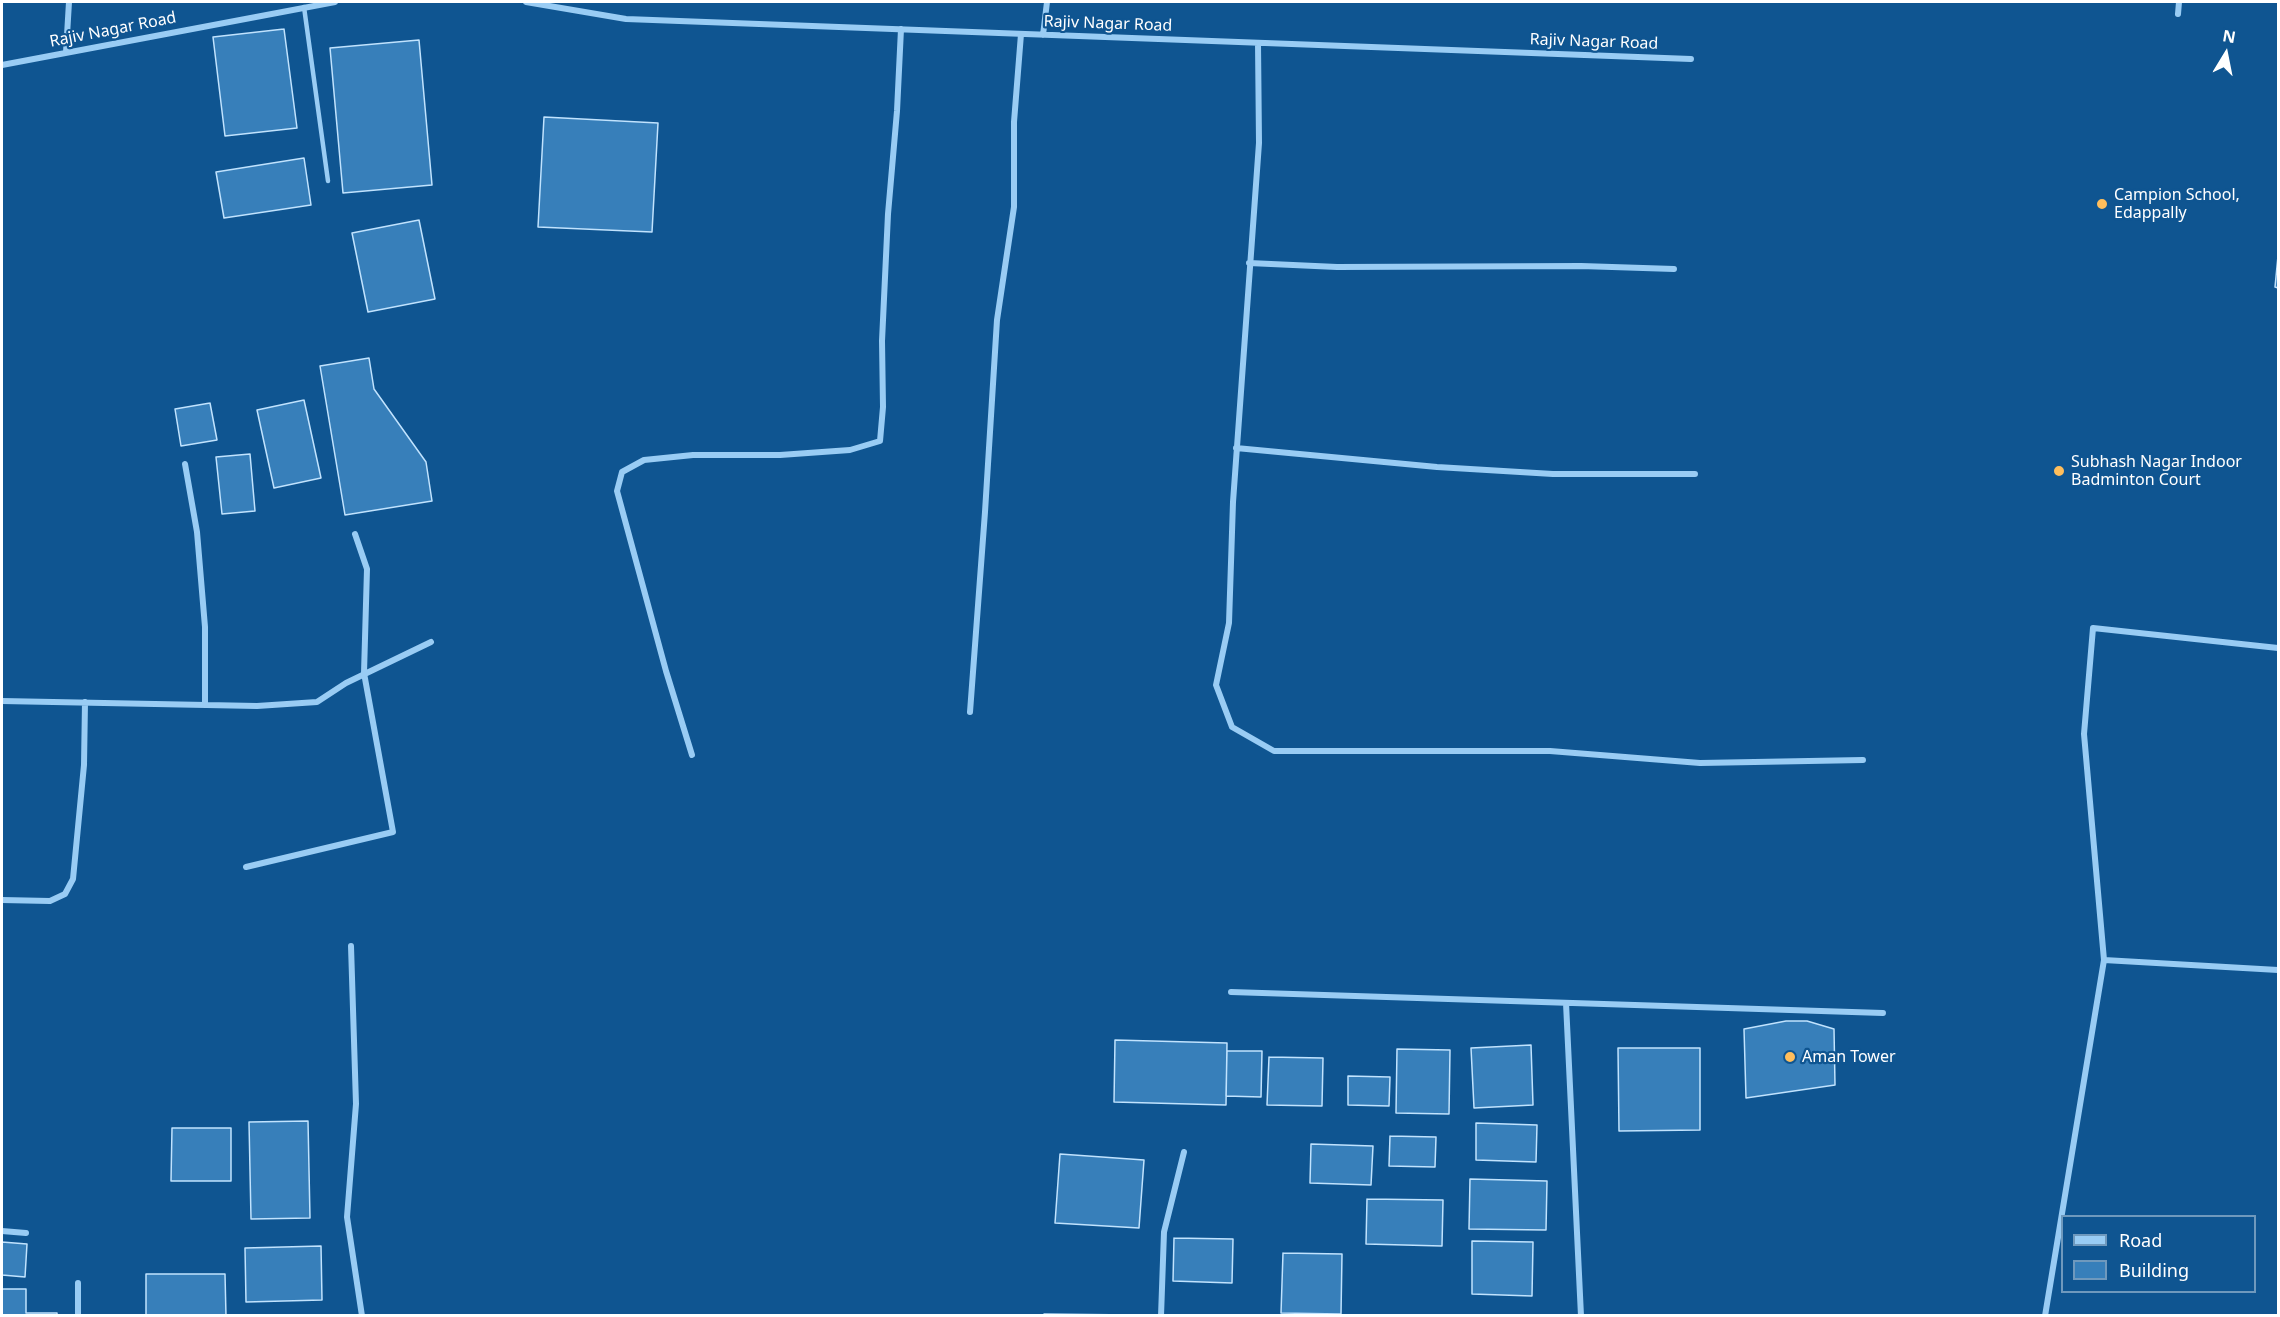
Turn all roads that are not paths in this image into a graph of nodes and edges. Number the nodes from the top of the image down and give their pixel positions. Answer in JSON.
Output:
{"nodes":[{"id":1,"x":69,"y":2,"type":"edge"},
{"id":2,"x":335,"y":2,"type":"edge"},
{"id":3,"x":526,"y":2,"type":"edge"},
{"id":4,"x":1047,"y":2,"type":"edge"},
{"id":5,"x":2179,"y":2,"type":"edge"},
{"id":6,"x":304,"y":6,"type":"junction"},
{"id":7,"x":2178,"y":14,"type":"dead end"},
{"id":8,"x":901,"y":29,"type":"junction"},
{"id":9,"x":1021,"y":34,"type":"junction"},
{"id":10,"x":1043,"y":35,"type":"junction"},
{"id":11,"x":1258,"y":43,"type":"junction"},
{"id":12,"x":66,"y":52,"type":"junction"},
{"id":13,"x":1691,"y":59,"type":"dead end"},
{"id":14,"x":2,"y":65,"type":"edge"},
{"id":15,"x":328,"y":181,"type":"dead end"},
{"id":16,"x":1249,"y":263,"type":"junction"},
{"id":17,"x":1674,"y":269,"type":"dead end"},
{"id":18,"x":1236,"y":448,"type":"junction"},
{"id":19,"x":185,"y":464,"type":"dead end"},
{"id":20,"x":1695,"y":474,"type":"dead end"},
{"id":21,"x":355,"y":534,"type":"dead end"},
{"id":22,"x":431,"y":642,"type":"dead end"},
{"id":23,"x":2278,"y":648,"type":"edge"},
{"id":24,"x":364,"y":673,"type":"junction"},
{"id":25,"x":2,"y":701,"type":"edge"},
{"id":26,"x":85,"y":702,"type":"junction"},
{"id":27,"x":205,"y":705,"type":"junction"},
{"id":28,"x":970,"y":712,"type":"dead end"},
{"id":29,"x":692,"y":755,"type":"dead end"},
{"id":30,"x":1863,"y":760,"type":"dead end"},
{"id":31,"x":246,"y":867,"type":"dead end"},
{"id":32,"x":2,"y":900,"type":"edge"},
{"id":33,"x":351,"y":946,"type":"dead end"},
{"id":34,"x":2104,"y":960,"type":"junction"},
{"id":35,"x":2278,"y":970,"type":"edge"},
{"id":36,"x":1231,"y":992,"type":"dead end"},
{"id":37,"x":1566,"y":1003,"type":"junction"},
{"id":38,"x":1883,"y":1013,"type":"dead end"},
{"id":39,"x":1184,"y":1152,"type":"dead end"},
{"id":40,"x":2062,"y":1215,"type":"edge"},
{"id":41,"x":2061,"y":1219,"type":"edge"},
{"id":42,"x":2,"y":1231,"type":"edge"},
{"id":43,"x":26,"y":1233,"type":"dead end"},
{"id":44,"x":78,"y":1283,"type":"dead end"},
{"id":45,"x":78,"y":1316,"type":"edge"},
{"id":46,"x":362,"y":1316,"type":"edge"},
{"id":47,"x":1161,"y":1316,"type":"edge"},
{"id":48,"x":1581,"y":1316,"type":"edge"},
{"id":49,"x":2045,"y":1316,"type":"edge"}],
"edges":[{"from":1,"to":12,"type":"street"},
{"from":2,"to":6,"type":"street","name":"Rajiv Nagar Road"},
{"from":3,"to":8,"type":"street","name":"Rajiv Nagar Road"},
{"from":4,"to":10,"type":"street"},
{"from":5,"to":7,"type":"street"},
{"from":6,"to":12,"type":"street","name":"Rajiv Nagar Road"},
{"from":6,"to":15,"type":"lane"},
{"from":8,"to":9,"type":"street","name":"Rajiv Nagar Road"},
{"from":8,"to":29,"type":"street"},
{"from":9,"to":10,"type":"street","name":"Rajiv Nagar Road"},
{"from":9,"to":28,"type":"street"},
{"from":10,"to":11,"type":"street","name":"Rajiv Nagar Road"},
{"from":11,"to":13,"type":"street","name":"Rajiv Nagar Road"},
{"from":11,"to":16,"type":"street"},
{"from":12,"to":14,"type":"street","name":"Rajiv Nagar Road"},
{"from":16,"to":17,"type":"street"},
{"from":16,"to":18,"type":"street"},
{"from":18,"to":20,"type":"street"},
{"from":18,"to":30,"type":"street"},
{"from":19,"to":27,"type":"street"},
{"from":21,"to":24,"type":"street"},
{"from":22,"to":24,"type":"street"},
{"from":23,"to":34,"type":"street"},
{"from":24,"to":27,"type":"street"},
{"from":24,"to":31,"type":"street"},
{"from":25,"to":26,"type":"street"},
{"from":26,"to":27,"type":"street"},
{"from":26,"to":32,"type":"street"},
{"from":33,"to":46,"type":"street"},
{"from":34,"to":35,"type":"street"},
{"from":34,"to":40,"type":"street"},
{"from":36,"to":37,"type":"street"},
{"from":37,"to":38,"type":"street"},
{"from":37,"to":48,"type":"street"},
{"from":39,"to":47,"type":"street"},
{"from":41,"to":49,"type":"street"},
{"from":42,"to":43,"type":"street"},
{"from":44,"to":45,"type":"street"}]}
